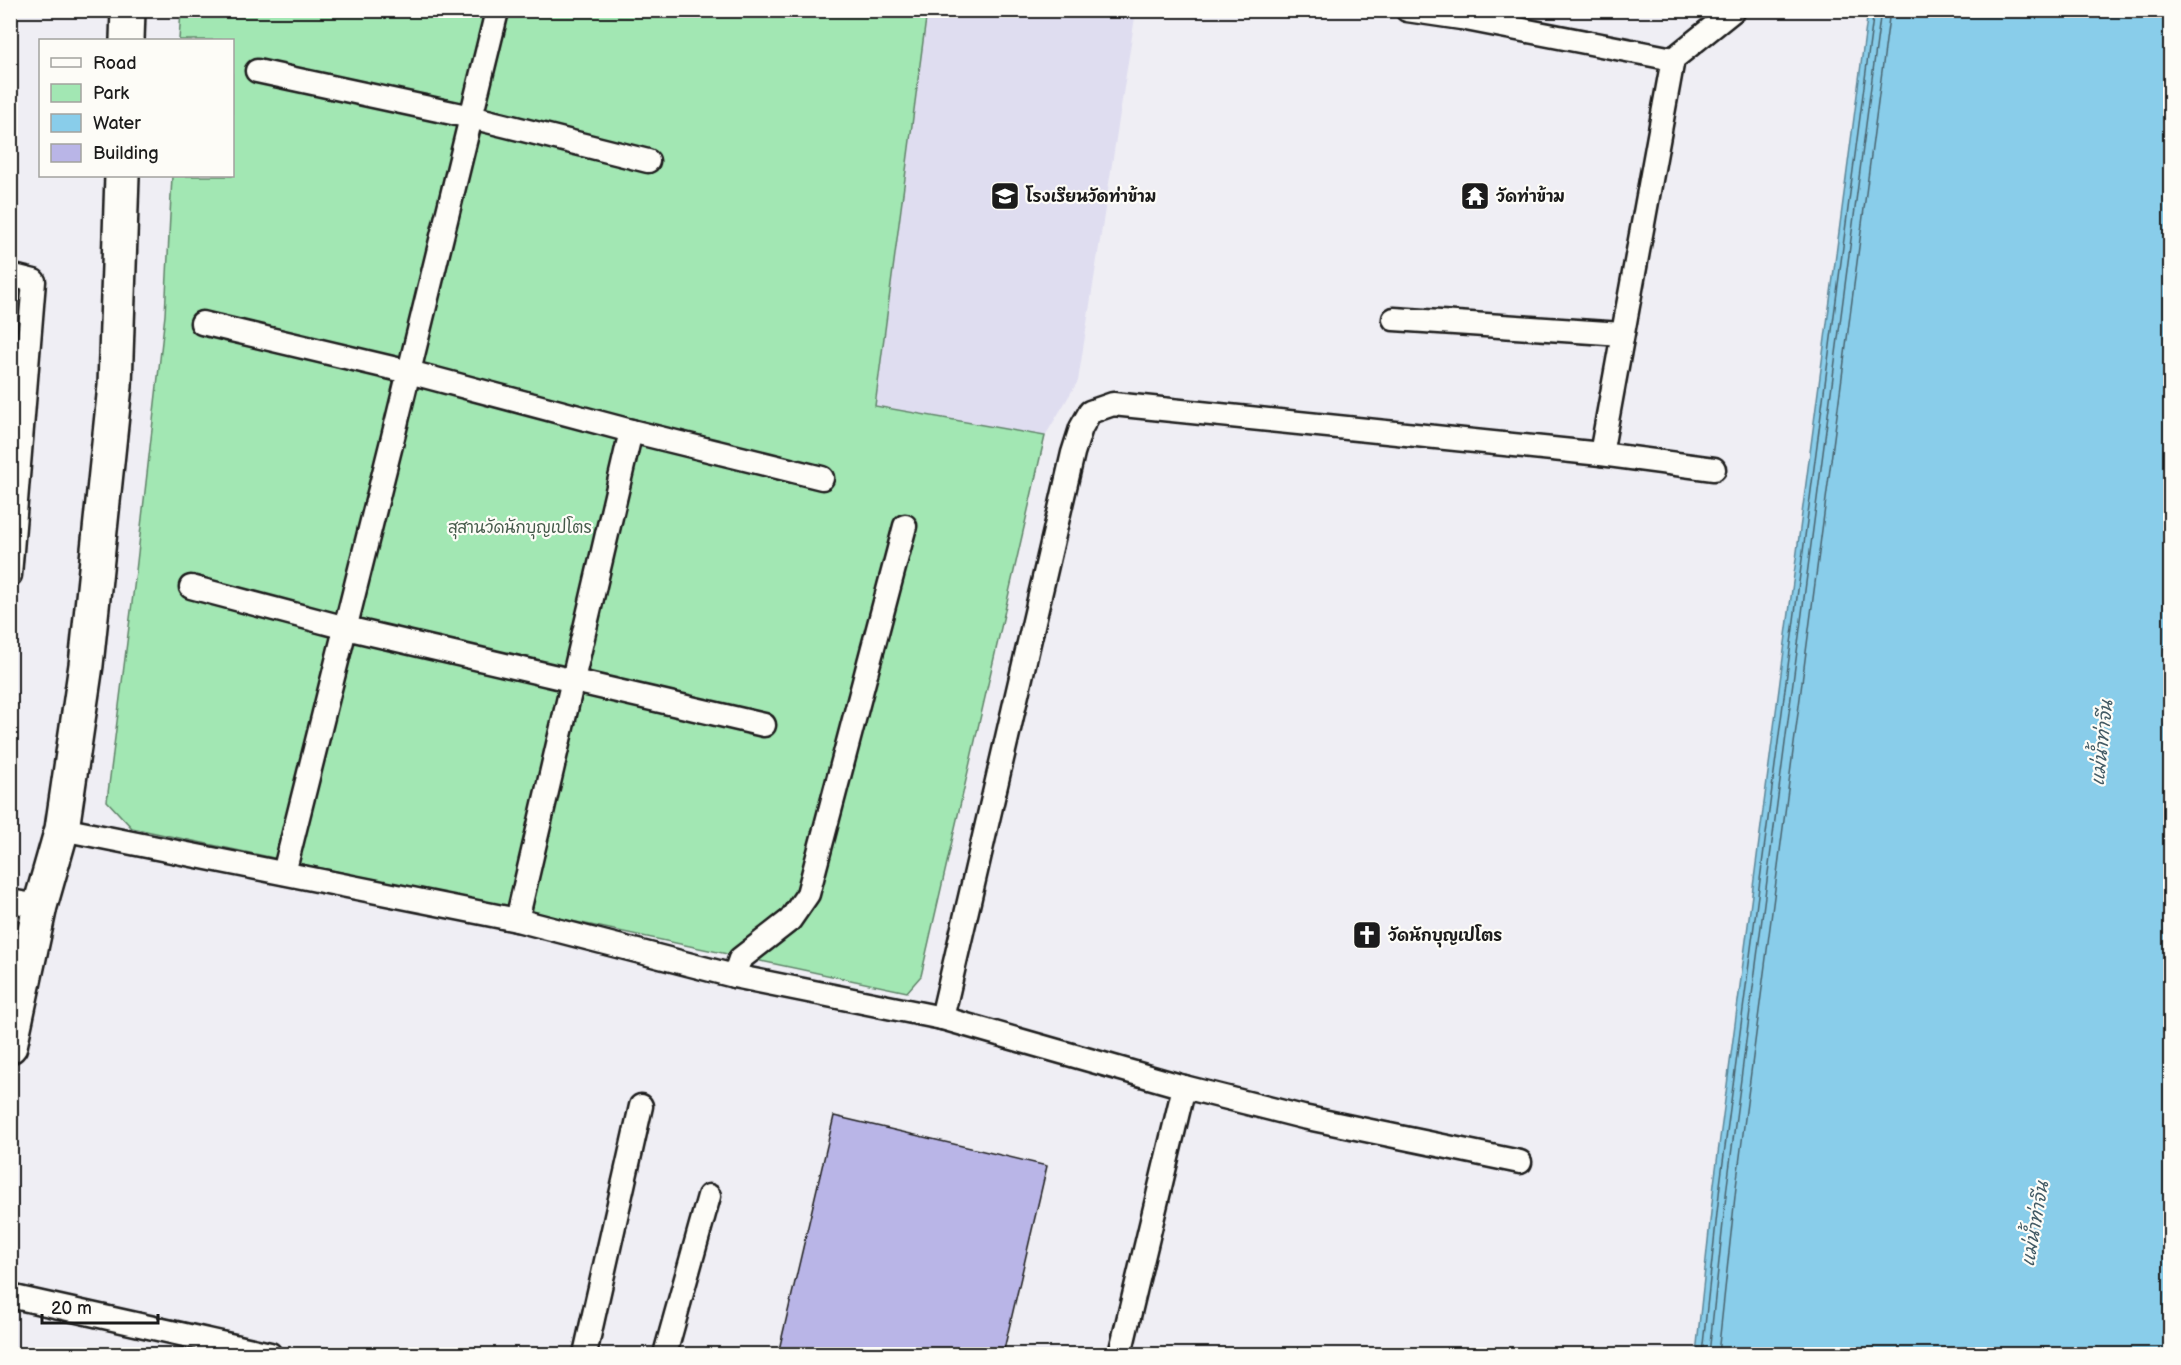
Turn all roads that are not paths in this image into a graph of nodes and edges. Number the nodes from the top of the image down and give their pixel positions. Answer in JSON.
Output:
{"nodes":[{"id":1,"x":128,"y":10,"type":"edge"},
{"id":2,"x":1407,"y":10,"type":"edge"},
{"id":3,"x":1734,"y":10,"type":"edge"},
{"id":4,"x":497,"y":11,"type":"edge"},
{"id":5,"x":1462,"y":14,"type":"edge"},
{"id":6,"x":127,"y":39,"type":"edge"},
{"id":7,"x":1673,"y":59,"type":"junction"},
{"id":8,"x":258,"y":71,"type":"dead end"},
{"id":9,"x":471,"y":117,"type":"junction"},
{"id":10,"x":648,"y":161,"type":"dead end"},
{"id":11,"x":122,"y":177,"type":"edge"},
{"id":12,"x":10,"y":275,"type":"edge"},
{"id":13,"x":1394,"y":319,"type":"dead end"},
{"id":14,"x":201,"y":323,"type":"dead end"},
{"id":15,"x":1622,"y":334,"type":"junction"},
{"id":16,"x":409,"y":372,"type":"junction"},
{"id":17,"x":631,"y":431,"type":"junction"},
{"id":18,"x":1601,"y":454,"type":"junction"},
{"id":19,"x":1714,"y":469,"type":"dead end"},
{"id":20,"x":822,"y":478,"type":"dead end"},
{"id":21,"x":905,"y":526,"type":"dead end"},
{"id":22,"x":10,"y":575,"type":"edge"},
{"id":23,"x":191,"y":587,"type":"dead end"},
{"id":24,"x":346,"y":628,"type":"junction"},
{"id":25,"x":574,"y":680,"type":"junction"},
{"id":26,"x":764,"y":725,"type":"dead end"},
{"id":27,"x":62,"y":829,"type":"junction"},
{"id":28,"x":284,"y":873,"type":"junction"},
{"id":29,"x":25,"y":903,"type":"edge"},
{"id":30,"x":517,"y":920,"type":"junction"},
{"id":31,"x":735,"y":976,"type":"junction"},
{"id":32,"x":942,"y":1018,"type":"junction"},
{"id":33,"x":10,"y":1046,"type":"edge"},
{"id":34,"x":1184,"y":1087,"type":"junction"},
{"id":35,"x":641,"y":1106,"type":"dead end"},
{"id":36,"x":1520,"y":1162,"type":"dead end"},
{"id":37,"x":709,"y":1196,"type":"dead end"},
{"id":38,"x":10,"y":1296,"type":"edge"},
{"id":39,"x":270,"y":1354,"type":"edge"},
{"id":40,"x":585,"y":1354,"type":"edge"},
{"id":41,"x":665,"y":1354,"type":"edge"},
{"id":42,"x":1120,"y":1354,"type":"edge"}],
"edges":[{"from":1,"to":6,"type":"street"},
{"from":2,"to":5,"type":"lane"},
{"from":3,"to":7,"type":"lane"},
{"from":4,"to":9,"type":"lane"},
{"from":5,"to":7,"type":"lane"},
{"from":7,"to":15,"type":"lane"},
{"from":8,"to":9,"type":"lane"},
{"from":9,"to":10,"type":"lane"},
{"from":9,"to":16,"type":"lane"},
{"from":11,"to":27,"type":"street"},
{"from":12,"to":22,"type":"lane"},
{"from":13,"to":15,"type":"lane"},
{"from":14,"to":16,"type":"lane"},
{"from":15,"to":18,"type":"lane"},
{"from":16,"to":17,"type":"lane"},
{"from":16,"to":24,"type":"lane"},
{"from":17,"to":20,"type":"lane"},
{"from":17,"to":25,"type":"lane"},
{"from":18,"to":19,"type":"lane"},
{"from":18,"to":32,"type":"lane"},
{"from":21,"to":31,"type":"lane"},
{"from":23,"to":24,"type":"lane"},
{"from":24,"to":25,"type":"lane"},
{"from":24,"to":28,"type":"lane"},
{"from":25,"to":26,"type":"lane"},
{"from":25,"to":30,"type":"lane"},
{"from":27,"to":28,"type":"lane"},
{"from":27,"to":29,"type":"street"},
{"from":28,"to":30,"type":"lane"},
{"from":29,"to":33,"type":"street"},
{"from":30,"to":31,"type":"lane"},
{"from":31,"to":32,"type":"lane"},
{"from":32,"to":34,"type":"lane"},
{"from":34,"to":36,"type":"lane"},
{"from":34,"to":42,"type":"lane"},
{"from":35,"to":40,"type":"lane"},
{"from":37,"to":41,"type":"lane"},
{"from":38,"to":39,"type":"lane"}]}
